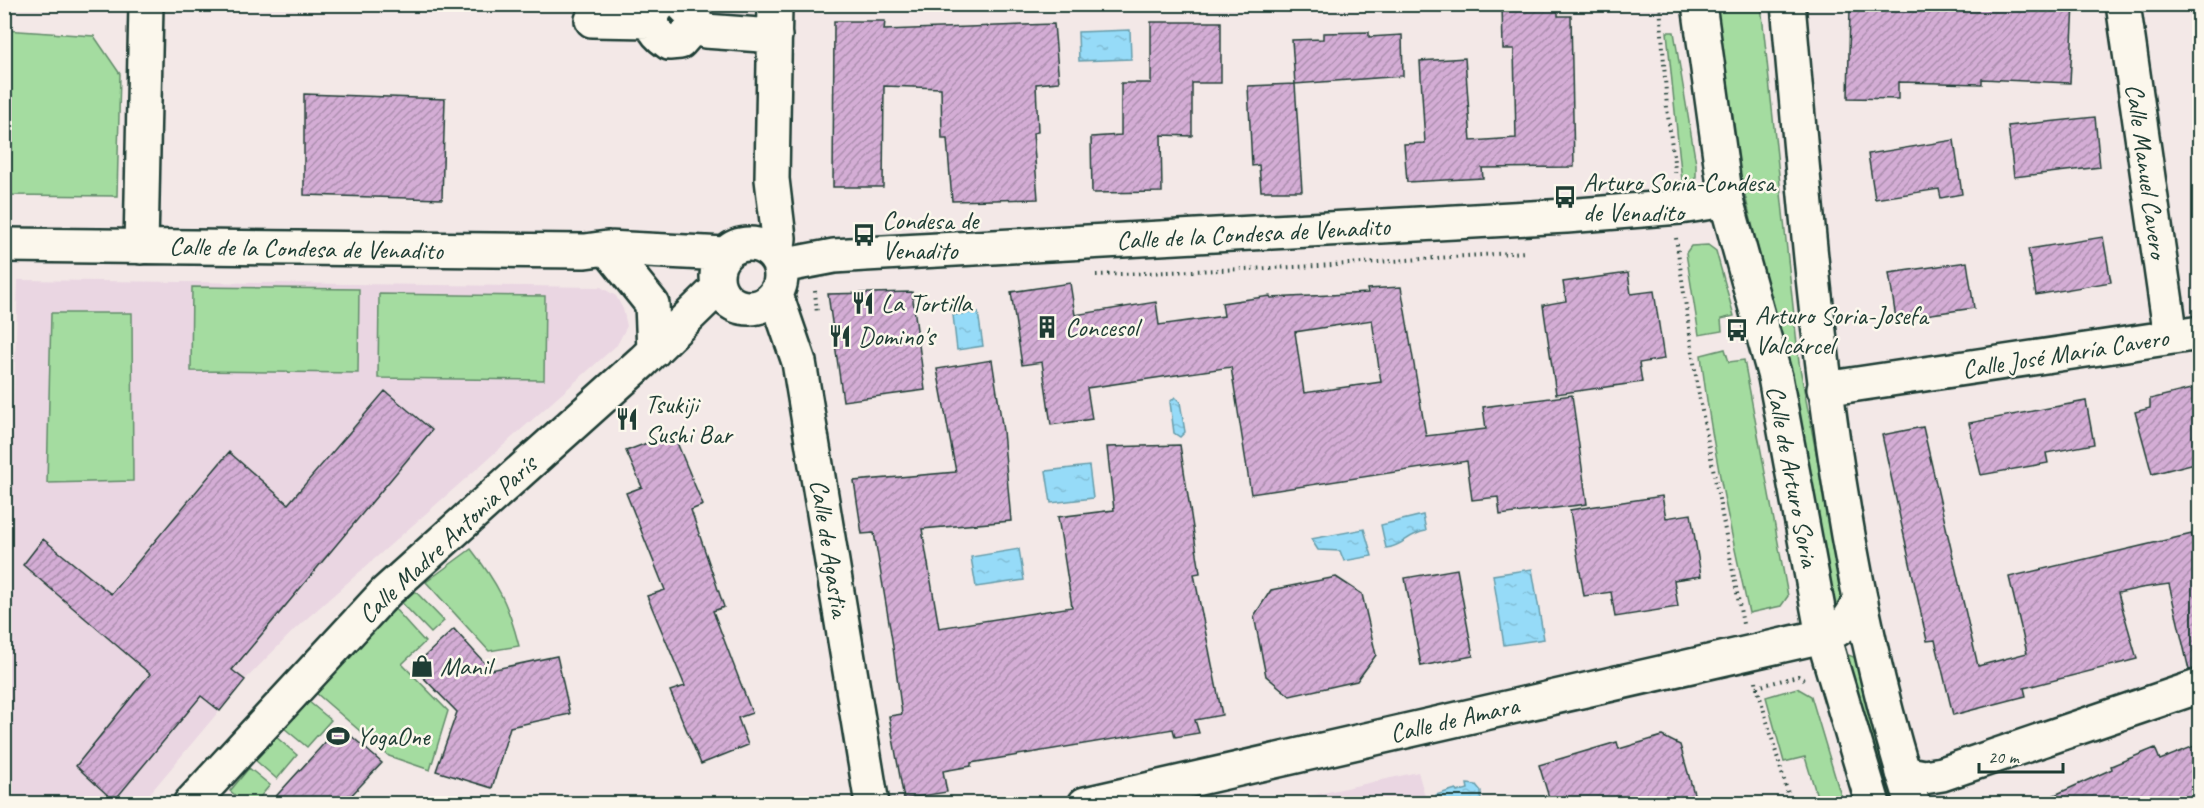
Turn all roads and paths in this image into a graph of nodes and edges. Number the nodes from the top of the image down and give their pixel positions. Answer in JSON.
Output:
{"nodes":[{"id":1,"x":1660,"y":4,"type":"edge"},
{"id":2,"x":1699,"y":4,"type":"edge"},
{"id":3,"x":1788,"y":4,"type":"edge"},
{"id":4,"x":2123,"y":4,"type":"edge"},
{"id":5,"x":656,"y":13,"type":"edge"},
{"id":6,"x":145,"y":14,"type":"edge"},
{"id":7,"x":592,"y":20,"type":"dead end"},
{"id":8,"x":775,"y":20,"type":"edge"},
{"id":9,"x":694,"y":21,"type":"edge"},
{"id":10,"x":772,"y":179,"type":"junction"},
{"id":11,"x":1726,"y":200,"type":"junction"},
{"id":12,"x":1680,"y":207,"type":"junction"},
{"id":13,"x":4,"y":245,"type":"edge"},
{"id":14,"x":141,"y":247,"type":"junction"},
{"id":15,"x":607,"y":248,"type":"junction"},
{"id":16,"x":725,"y":267,"type":"junction"},
{"id":17,"x":778,"y":273,"type":"junction"},
{"id":18,"x":2185,"y":335,"type":"edge"},
{"id":19,"x":654,"y":351,"type":"junction"},
{"id":20,"x":1824,"y":389,"type":"junction"},
{"id":21,"x":1860,"y":599,"type":"junction"},
{"id":22,"x":1823,"y":636,"type":"junction"},
{"id":23,"x":1749,"y":652,"type":"junction"},
{"id":24,"x":1809,"y":682,"type":"dead end"},
{"id":25,"x":2199,"y":686,"type":"edge"},
{"id":26,"x":1757,"y":687,"type":"junction"},
{"id":27,"x":1903,"y":773,"type":"junction"},
{"id":28,"x":190,"y":804,"type":"edge"},
{"id":29,"x":872,"y":804,"type":"edge"},
{"id":30,"x":1085,"y":804,"type":"edge"},
{"id":31,"x":1791,"y":804,"type":"edge"},
{"id":32,"x":1874,"y":804,"type":"edge"},
{"id":33,"x":1913,"y":804,"type":"edge"}],
"edges":[{"from":1,"to":12,"type":"path"},
{"from":2,"to":11,"type":"street","name":"Calle de Arturo Soria"},
{"from":3,"to":20,"type":"street","name":"Calle de Arturo Soria"},
{"from":4,"to":18,"type":"street","name":"Calle Manuel Cavero"},
{"from":5,"to":7,"type":"street"},
{"from":5,"to":9,"type":"street"},
{"from":6,"to":14,"type":"street"},
{"from":8,"to":9,"type":"street","name":"Calle de Agastia"},
{"from":8,"to":10,"type":"street","name":"Calle de Agastia"},
{"from":10,"to":16,"type":"street","name":"Calle de Agastia"},
{"from":10,"to":17,"type":"street","name":"Calle de Agastia"},
{"from":11,"to":12,"type":"street","name":"Calle de la Condesa de Venadito"},
{"from":11,"to":22,"type":"street","name":"Calle de Arturo Soria"},
{"from":12,"to":17,"type":"street","name":"Calle de la Condesa de Venadito"},
{"from":12,"to":23,"type":"path"},
{"from":13,"to":14,"type":"street","name":"Calle de la Condesa de Venadito"},
{"from":14,"to":15,"type":"street","name":"Calle de la Condesa de Venadito"},
{"from":15,"to":16,"type":"street","name":"Calle de la Condesa de Venadito"},
{"from":15,"to":19,"type":"street"},
{"from":16,"to":17,"type":"street"},
{"from":16,"to":17,"type":"street"},
{"from":16,"to":19,"type":"street","name":"Calle Madre Antonia París"},
{"from":17,"to":29,"type":"street","name":"Calle de Agastia"},
{"from":18,"to":20,"type":"street","name":"Calle José María Cavero"},
{"from":19,"to":28,"type":"street","name":"Calle Madre Antonia París"},
{"from":20,"to":21,"type":"street","name":"Calle de Arturo Soria"},
{"from":21,"to":22,"type":"street","name":"Calle de Amara"},
{"from":21,"to":27,"type":"street","name":"Calle de Arturo Soria"},
{"from":22,"to":23,"type":"street","name":"Calle de Amara"},
{"from":22,"to":32,"type":"street","name":"Calle de Arturo Soria"},
{"from":23,"to":26,"type":"path"},
{"from":23,"to":30,"type":"street","name":"Calle de Amara"},
{"from":24,"to":26,"type":"path"},
{"from":25,"to":27,"type":"street"},
{"from":26,"to":31,"type":"path"},
{"from":27,"to":33,"type":"street","name":"Calle de Arturo Soria"}]}
